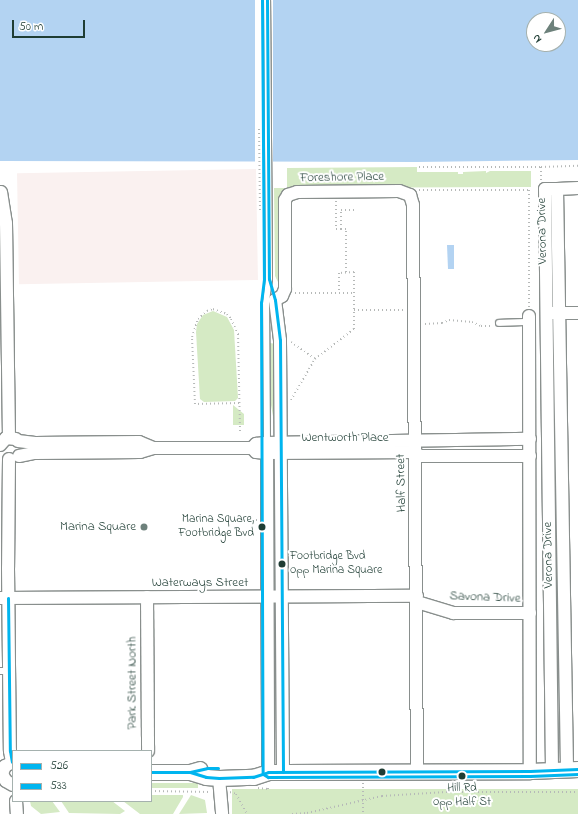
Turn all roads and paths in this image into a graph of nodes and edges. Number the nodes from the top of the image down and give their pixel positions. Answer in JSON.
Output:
{"nodes":[{"id":1,"x":267,"y":0,"type":"edge"},
{"id":2,"x":541,"y":166,"type":"junction"},
{"id":3,"x":578,"y":166,"type":"edge"},
{"id":4,"x":419,"y":167,"type":"dead end"},
{"id":5,"x":541,"y":182,"type":"dead end"},
{"id":6,"x":578,"y":188,"type":"edge"},
{"id":7,"x":1,"y":192,"type":"edge"},
{"id":8,"x":410,"y":195,"type":"junction"},
{"id":9,"x":336,"y":204,"type":"dead end"},
{"id":10,"x":355,"y":210,"type":"dead end"},
{"id":11,"x":341,"y":229,"type":"junction"},
{"id":12,"x":346,"y":272,"type":"junction"},
{"id":13,"x":269,"y":279,"type":"junction"},
{"id":14,"x":302,"y":293,"type":"dead end"},
{"id":15,"x":339,"y":293,"type":"junction"},
{"id":16,"x":354,"y":293,"type":"junction"},
{"id":17,"x":275,"y":300,"type":"junction"},
{"id":18,"x":354,"y":310,"type":"junction"},
{"id":19,"x":398,"y":310,"type":"dead end"},
{"id":20,"x":552,"y":313,"type":"junction"},
{"id":21,"x":578,"y":313,"type":"edge"},
{"id":22,"x":529,"y":319,"type":"junction"},
{"id":23,"x":421,"y":324,"type":"dead end"},
{"id":24,"x":497,"y":324,"type":"joint"},
{"id":25,"x":4,"y":329,"type":"edge"},
{"id":26,"x":280,"y":340,"type":"junction"},
{"id":27,"x":315,"y":359,"type":"junction"},
{"id":28,"x":239,"y":404,"type":"junction"},
{"id":29,"x":289,"y":404,"type":"dead end"},
{"id":30,"x":240,"y":433,"type":"dead end"},
{"id":31,"x":530,"y":439,"type":"junction"},
{"id":32,"x":9,"y":441,"type":"edge"},
{"id":33,"x":548,"y":446,"type":"junction"},
{"id":34,"x":561,"y":446,"type":"junction"},
{"id":35,"x":153,"y":448,"type":"junction"},
{"id":36,"x":267,"y":448,"type":"junction"},
{"id":37,"x":280,"y":448,"type":"junction"},
{"id":38,"x":416,"y":450,"type":"junction"},
{"id":39,"x":9,"y":455,"type":"edge"},
{"id":40,"x":530,"y":456,"type":"junction"},
{"id":41,"x":232,"y":520,"type":"dead end"},
{"id":42,"x":257,"y":520,"type":"dead end"},
{"id":43,"x":4,"y":546,"type":"edge"},
{"id":44,"x":268,"y":596,"type":"junction"},
{"id":45,"x":282,"y":596,"type":"junction"},
{"id":46,"x":147,"y":597,"type":"junction"},
{"id":47,"x":4,"y":598,"type":"edge"},
{"id":48,"x":417,"y":599,"type":"junction"},
{"id":49,"x":550,"y":612,"type":"junction"},
{"id":50,"x":564,"y":612,"type":"junction"},
{"id":51,"x":530,"y":613,"type":"junction"},
{"id":52,"x":4,"y":671,"type":"edge"},
{"id":53,"x":148,"y":750,"type":"edge"},
{"id":54,"x":12,"y":762,"type":"edge"},
{"id":55,"x":552,"y":770,"type":"junction"},
{"id":56,"x":573,"y":770,"type":"edge"},
{"id":57,"x":530,"y":771,"type":"junction"},
{"id":58,"x":152,"y":772,"type":"edge"},
{"id":59,"x":190,"y":772,"type":"junction"},
{"id":60,"x":276,"y":772,"type":"junction"},
{"id":61,"x":417,"y":772,"type":"junction"},
{"id":62,"x":1,"y":774,"type":"edge"},
{"id":63,"x":219,"y":778,"type":"junction"},
{"id":64,"x":12,"y":784,"type":"edge"},
{"id":65,"x":363,"y":785,"type":"dead end"},
{"id":66,"x":152,"y":791,"type":"edge"},
{"id":67,"x":210,"y":792,"type":"dead end"},
{"id":68,"x":228,"y":792,"type":"dead end"},
{"id":69,"x":578,"y":792,"type":"edge"},
{"id":70,"x":363,"y":801,"type":"junction"},
{"id":71,"x":16,"y":802,"type":"edge"},
{"id":72,"x":18,"y":814,"type":"edge"},
{"id":73,"x":222,"y":814,"type":"edge"},
{"id":74,"x":247,"y":814,"type":"edge"},
{"id":75,"x":292,"y":814,"type":"edge"},
{"id":76,"x":364,"y":814,"type":"edge"}],
"edges":[{"from":1,"to":13,"type":"lane"},
{"from":2,"to":3,"type":"path"},
{"from":2,"to":4,"type":"path"},
{"from":2,"to":5,"type":"path"},
{"from":6,"to":20,"type":"street","name":"Verona Drive"},
{"from":7,"to":25,"type":"street"},
{"from":8,"to":17,"type":"street","name":"Foreshore Place"},
{"from":8,"to":22,"type":"path"},
{"from":8,"to":38,"type":"street","name":"Half Street"},
{"from":9,"to":11,"type":"path"},
{"from":10,"to":11,"type":"path"},
{"from":11,"to":12,"type":"path"},
{"from":12,"to":15,"type":"path"},
{"from":12,"to":16,"type":"path"},
{"from":13,"to":17,"type":"lane"},
{"from":13,"to":36,"type":"lane"},
{"from":14,"to":15,"type":"path"},
{"from":15,"to":16,"type":"path"},
{"from":16,"to":18,"type":"path"},
{"from":17,"to":26,"type":"street"},
{"from":18,"to":19,"type":"path"},
{"from":18,"to":27,"type":"path"},
{"from":20,"to":21,"type":"street"},
{"from":20,"to":33,"type":"street","name":"Verona Drive"},
{"from":20,"to":34,"type":"street","name":"Verona Drive"},
{"from":22,"to":24,"type":"lane"},
{"from":22,"to":31,"type":"street","name":"Verona Drive"},
{"from":23,"to":24,"type":"path"},
{"from":25,"to":32,"type":"street"},
{"from":26,"to":27,"type":"path"},
{"from":26,"to":37,"type":"street"},
{"from":27,"to":29,"type":"path"},
{"from":28,"to":28,"type":"path"},
{"from":28,"to":30,"type":"path"},
{"from":31,"to":38,"type":"street"},
{"from":31,"to":40,"type":"street","name":"Verona Drive"},
{"from":32,"to":35,"type":"street","name":"Wentworth Place"},
{"from":32,"to":39,"type":"street"},
{"from":33,"to":34,"type":"street"},
{"from":33,"to":49,"type":"street","name":"Verona Drive"},
{"from":34,"to":50,"type":"street","name":"Verona Drive"},
{"from":35,"to":36,"type":"street","name":"Wentworth Place"},
{"from":35,"to":39,"type":"street","name":"Wentworth Place"},
{"from":36,"to":37,"type":"street","name":"Wentworth Place"},
{"from":36,"to":44,"type":"street"},
{"from":37,"to":38,"type":"street","name":"Wentworth Place"},
{"from":37,"to":45,"type":"street"},
{"from":38,"to":40,"type":"street"},
{"from":38,"to":48,"type":"street","name":"Half Street"},
{"from":39,"to":43,"type":"street"},
{"from":40,"to":51,"type":"street","name":"Verona Drive"},
{"from":41,"to":42,"type":"path"},
{"from":43,"to":47,"type":"street"},
{"from":44,"to":45,"type":"street","name":"Waterways Street"},
{"from":44,"to":46,"type":"street","name":"Waterways Street"},
{"from":44,"to":60,"type":"street"},
{"from":45,"to":48,"type":"street","name":"Waterways Street"},
{"from":45,"to":60,"type":"street"},
{"from":46,"to":47,"type":"street","name":"Waterways Street"},
{"from":46,"to":53,"type":"street","name":"Park Street North"},
{"from":47,"to":52,"type":"street"},
{"from":48,"to":51,"type":"street","name":"Savona Drive"},
{"from":48,"to":61,"type":"street","name":"Half Street"},
{"from":49,"to":50,"type":"street"},
{"from":49,"to":55,"type":"street","name":"Verona Drive"},
{"from":50,"to":56,"type":"street","name":"Verona Drive"},
{"from":51,"to":57,"type":"street","name":"Verona Drive"},
{"from":52,"to":54,"type":"street"},
{"from":54,"to":62,"type":"street"},
{"from":55,"to":56,"type":"street"},
{"from":55,"to":57,"type":"street"},
{"from":57,"to":61,"type":"street"},
{"from":58,"to":59,"type":"street"},
{"from":59,"to":60,"type":"street"},
{"from":59,"to":63,"type":"street"},
{"from":60,"to":61,"type":"street"},
{"from":60,"to":63,"type":"street"},
{"from":62,"to":64,"type":"street"},
{"from":63,"to":73,"type":"street"},
{"from":65,"to":70,"type":"path"},
{"from":66,"to":67,"type":"path"},
{"from":68,"to":74,"type":"path"},
{"from":69,"to":70,"type":"path"},
{"from":70,"to":75,"type":"path"},
{"from":70,"to":76,"type":"path"},
{"from":71,"to":72,"type":"street"}]}
